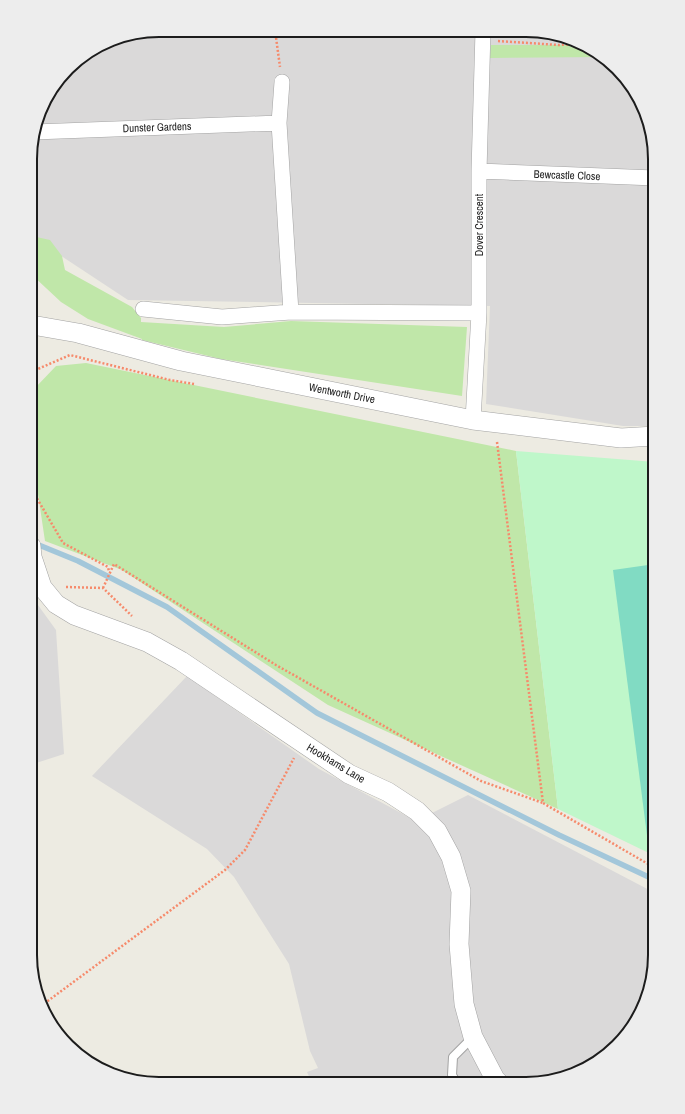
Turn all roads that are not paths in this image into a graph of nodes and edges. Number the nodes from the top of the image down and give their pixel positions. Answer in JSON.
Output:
{"nodes":[{"id":1,"x":484,"y":37,"type":"edge"},
{"id":2,"x":282,"y":82,"type":"road end"},
{"id":3,"x":279,"y":123,"type":"junction"},
{"id":4,"x":40,"y":132,"type":"edge"},
{"id":5,"x":479,"y":171,"type":"junction"},
{"id":6,"x":648,"y":178,"type":"edge"},
{"id":7,"x":144,"y":309,"type":"dead end"},
{"id":8,"x":291,"y":312,"type":"junction"},
{"id":9,"x":479,"y":313,"type":"junction"},
{"id":10,"x":37,"y":324,"type":"edge"},
{"id":11,"x":473,"y":420,"type":"junction"},
{"id":12,"x":648,"y":436,"type":"edge"},
{"id":13,"x":37,"y":571,"type":"edge"},
{"id":14,"x":473,"y":1037,"type":"junction"},
{"id":15,"x":453,"y":1077,"type":"edge"},
{"id":16,"x":491,"y":1077,"type":"edge"}],
"edges":[{"from":1,"to":5,"type":"street","name":"Dover Crescent"},
{"from":2,"to":3,"type":"street"},
{"from":3,"to":4,"type":"street","name":"Dunster Gardens"},
{"from":3,"to":8,"type":"street"},
{"from":5,"to":6,"type":"street","name":"Bewcastle Close"},
{"from":5,"to":9,"type":"street","name":"Dover Crescent"},
{"from":7,"to":8,"type":"street"},
{"from":8,"to":9,"type":"street"},
{"from":9,"to":11,"type":"street","name":"Dover Crescent"},
{"from":10,"to":11,"type":"street","name":"Wentworth Drive"},
{"from":11,"to":12,"type":"street","name":"Wentworth Drive"},
{"from":13,"to":14,"type":"street","name":"Hookhams Lane"},
{"from":14,"to":15,"type":"lane"},
{"from":14,"to":16,"type":"street","name":"Hookhams Lane"}]}
